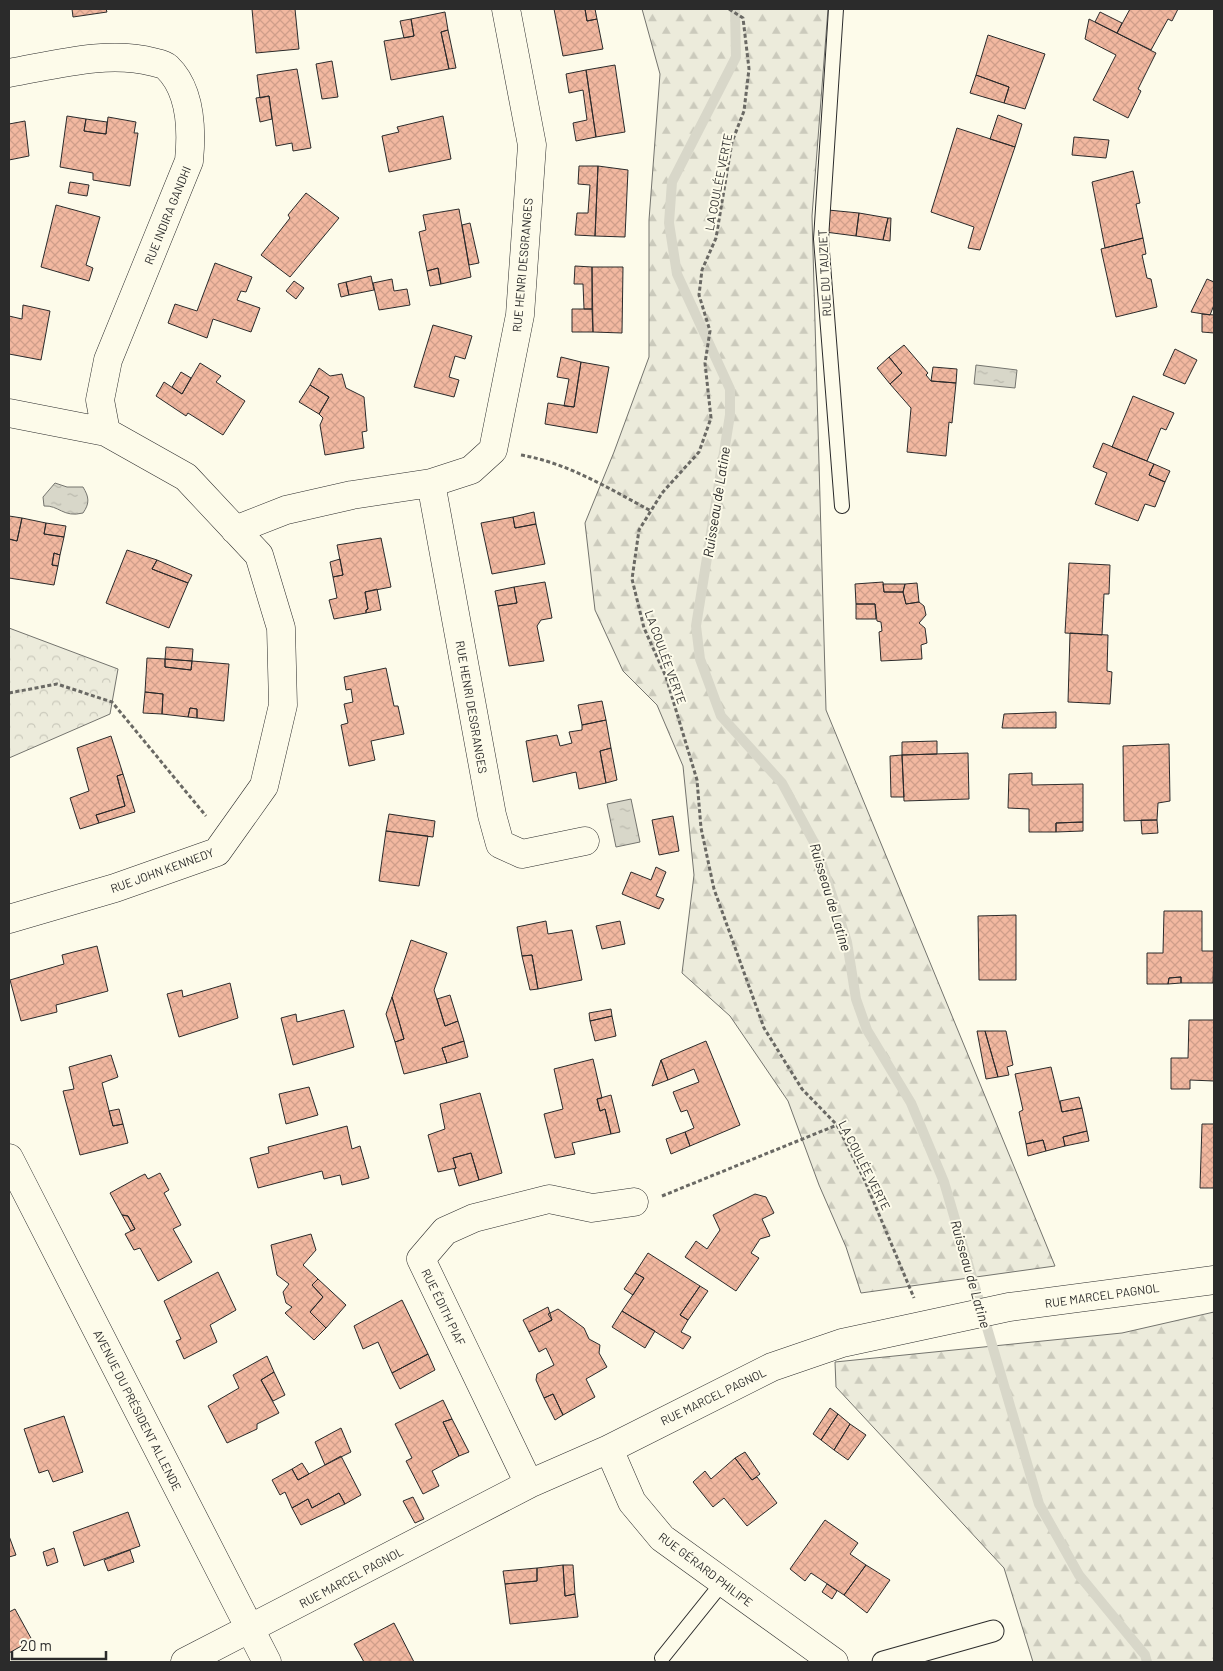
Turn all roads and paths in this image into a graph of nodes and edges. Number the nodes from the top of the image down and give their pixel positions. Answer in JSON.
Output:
{"nodes":[{"id":1,"x":506,"y":9,"type":"edge"},
{"id":2,"x":729,"y":9,"type":"edge"},
{"id":3,"x":836,"y":9,"type":"edge"},
{"id":4,"x":9,"y":73,"type":"edge"},
{"id":5,"x":9,"y":413,"type":"edge"},
{"id":6,"x":106,"y":432,"type":"junction"},
{"id":7,"x":493,"y":450,"type":"junction"},
{"id":8,"x":431,"y":483,"type":"junction"},
{"id":9,"x":842,"y":506,"type":"dead end"},
{"id":10,"x":651,"y":511,"type":"junction"},
{"id":11,"x":235,"y":530,"type":"junction"},
{"id":12,"x":9,"y":693,"type":"edge"},
{"id":13,"x":226,"y":839,"type":"junction"},
{"id":14,"x":585,"y":841,"type":"dead end"},
{"id":15,"x":9,"y":919,"type":"edge"},
{"id":16,"x":838,"y":1125,"type":"junction"},
{"id":17,"x":9,"y":1158,"type":"edge"},
{"id":18,"x":634,"y":1202,"type":"joint"},
{"id":19,"x":1214,"y":1280,"type":"edge"},
{"id":20,"x":924,"y":1325,"type":"junction"},
{"id":21,"x":609,"y":1449,"type":"junction"},
{"id":22,"x":530,"y":1484,"type":"junction"},
{"id":23,"x":723,"y":1582,"type":"junction"},
{"id":24,"x":250,"y":1629,"type":"junction"},
{"id":25,"x":994,"y":1631,"type":"dead end"},
{"id":26,"x":662,"y":1658,"type":"dead end"},
{"id":27,"x":185,"y":1662,"type":"edge"},
{"id":28,"x":267,"y":1662,"type":"edge"},
{"id":29,"x":834,"y":1662,"type":"edge"},
{"id":30,"x":883,"y":1662,"type":"edge"}],
"edges":[{"from":1,"to":7,"type":"street","name":"RUE HENRI DESGRANGES"},
{"from":2,"to":10,"type":"path","name":"LA COULÉE VERTE"},
{"from":3,"to":9,"type":"lane","name":"RUE DU TAUZIET"},
{"from":4,"to":6,"type":"street","name":"RUE INDIRA GANDHI"},
{"from":5,"to":6,"type":"street","name":"RUE JOHN KENNEDY"},
{"from":6,"to":11,"type":"street","name":"RUE JOHN KENNEDY"},
{"from":7,"to":8,"type":"street"},
{"from":7,"to":10,"type":"path"},
{"from":8,"to":11,"type":"street"},
{"from":8,"to":14,"type":"street","name":"RUE HENRI DESGRANGES"},
{"from":10,"to":16,"type":"path","name":"LA COULÉE VERTE"},
{"from":11,"to":13,"type":"street","name":"RUE JOHN KENNEDY"},
{"from":12,"to":13,"type":"path"},
{"from":13,"to":15,"type":"street","name":"RUE JOHN KENNEDY"},
{"from":16,"to":18,"type":"path"},
{"from":16,"to":20,"type":"path","name":"LA COULÉE VERTE"},
{"from":17,"to":24,"type":"street","name":"AVENUE DU PRÉSIDENT ALLENDE"},
{"from":18,"to":22,"type":"street","name":"RUE ÉDITH PIAF"},
{"from":19,"to":20,"type":"street","name":"RUE MARCEL PAGNOL"},
{"from":20,"to":21,"type":"street","name":"RUE MARCEL PAGNOL"},
{"from":21,"to":22,"type":"street","name":"RUE MARCEL PAGNOL"},
{"from":21,"to":23,"type":"street","name":"RUE GÉRARD PHILIPE"},
{"from":22,"to":24,"type":"street","name":"RUE MARCEL PAGNOL"},
{"from":23,"to":26,"type":"lane"},
{"from":23,"to":29,"type":"street","name":"RUE GÉRARD PHILIPE"},
{"from":24,"to":27,"type":"street","name":"RUE MARCEL PAGNOL"},
{"from":24,"to":28,"type":"street","name":"AVENUE DU PRÉSIDENT ALLENDE"},
{"from":25,"to":30,"type":"street"}]}
